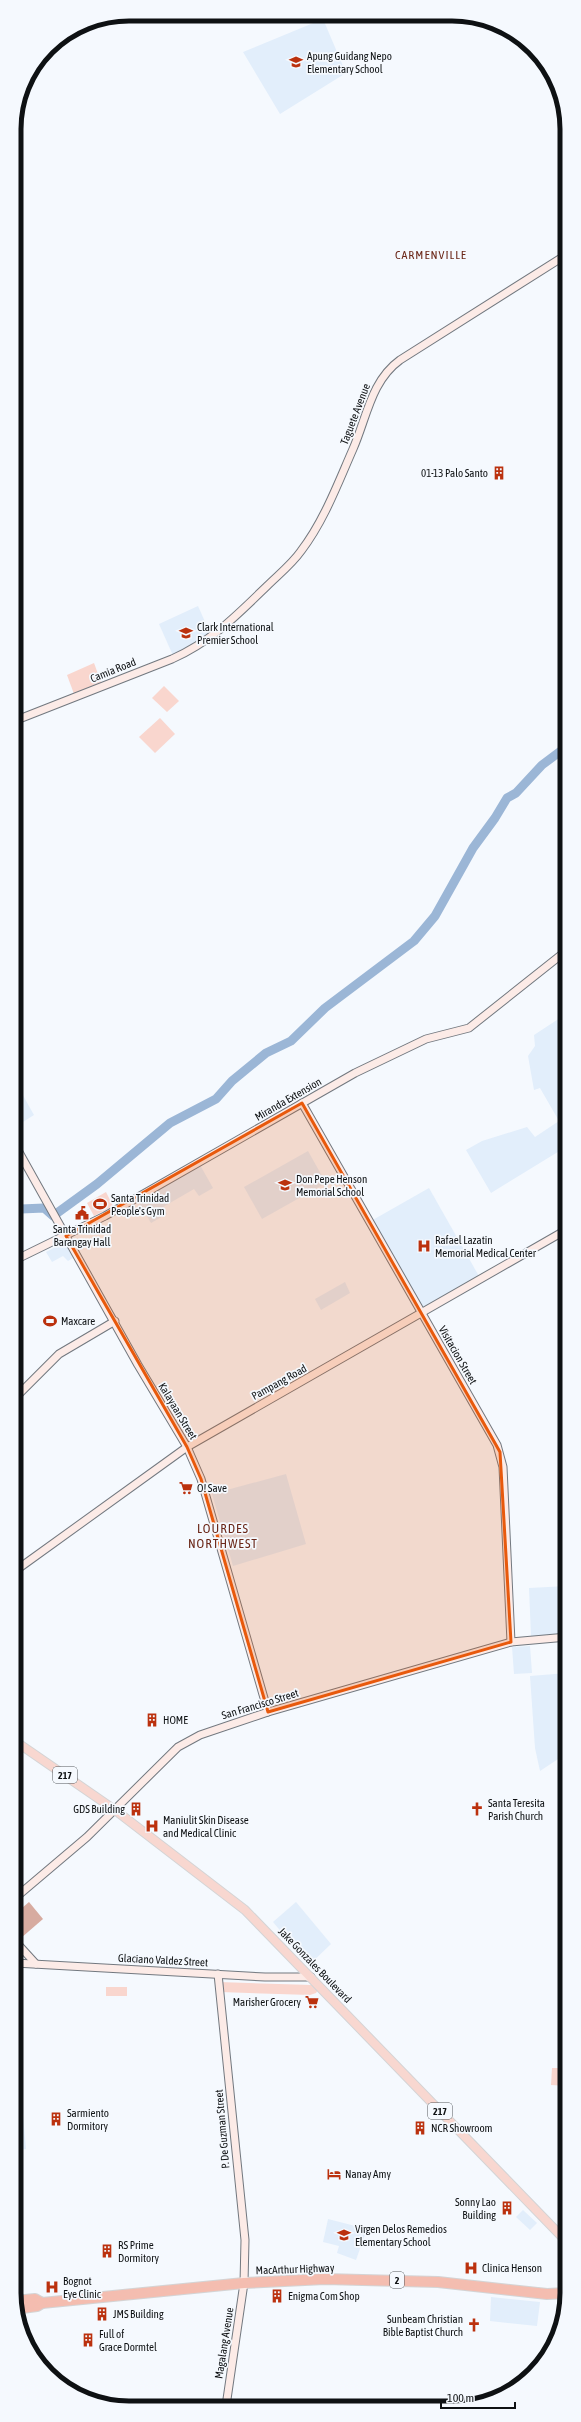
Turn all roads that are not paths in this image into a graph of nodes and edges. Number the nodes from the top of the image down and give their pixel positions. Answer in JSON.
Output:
{"nodes":[{"id":1,"x":560,"y":259,"type":"edge"},
{"id":2,"x":217,"y":634,"type":"joint"},
{"id":3,"x":21,"y":718,"type":"edge"},
{"id":4,"x":560,"y":956,"type":"edge"},
{"id":5,"x":302,"y":1103,"type":"junction"},
{"id":6,"x":21,"y":1156,"type":"edge"},
{"id":7,"x":560,"y":1233,"type":"edge"},
{"id":8,"x":66,"y":1236,"type":"junction"},
{"id":9,"x":21,"y":1257,"type":"edge"},
{"id":10,"x":421,"y":1313,"type":"junction"},
{"id":11,"x":115,"y":1321,"type":"junction"},
{"id":12,"x":21,"y":1392,"type":"edge"},
{"id":13,"x":187,"y":1447,"type":"junction"},
{"id":14,"x":21,"y":1567,"type":"edge"},
{"id":15,"x":560,"y":1638,"type":"edge"},
{"id":16,"x":511,"y":1642,"type":"junction"},
{"id":17,"x":268,"y":1712,"type":"junction"},
{"id":18,"x":21,"y":1745,"type":"edge"},
{"id":19,"x":115,"y":1810,"type":"junction"},
{"id":20,"x":21,"y":1893,"type":"edge"},
{"id":21,"x":21,"y":1948,"type":"edge"},
{"id":22,"x":21,"y":1964,"type":"edge"},
{"id":23,"x":36,"y":1964,"type":"junction"},
{"id":24,"x":218,"y":1974,"type":"junction"},
{"id":25,"x":311,"y":1977,"type":"junction"},
{"id":26,"x":560,"y":2235,"type":"edge"},
{"id":27,"x":244,"y":2283,"type":"junction"},
{"id":28,"x":560,"y":2292,"type":"edge"},
{"id":29,"x":550,"y":2294,"type":"junction"},
{"id":30,"x":560,"y":2299,"type":"edge"},
{"id":31,"x":22,"y":2301,"type":"edge"},
{"id":32,"x":42,"y":2303,"type":"junction"},
{"id":33,"x":22,"y":2308,"type":"edge"},
{"id":34,"x":227,"y":2401,"type":"edge"}],
"edges":[{"from":1,"to":2,"type":"street","name":"Taguete Avenue"},
{"from":2,"to":3,"type":"street","name":"Camia Road"},
{"from":4,"to":5,"type":"street","name":"Miranda Extension"},
{"from":5,"to":8,"type":"street","name":"Miranda Extension"},
{"from":5,"to":10,"type":"street","name":"Visitacion Street"},
{"from":6,"to":8,"type":"street","name":"Kalayaan Street"},
{"from":7,"to":10,"type":"street","name":"Pampang Road"},
{"from":8,"to":9,"type":"street","name":"Miranda Extension"},
{"from":8,"to":11,"type":"street","name":"Kalayaan Street"},
{"from":10,"to":13,"type":"street","name":"Pampang Road"},
{"from":10,"to":16,"type":"street","name":"Visitacion Street"},
{"from":11,"to":12,"type":"street"},
{"from":11,"to":13,"type":"street","name":"Kalayaan Street"},
{"from":13,"to":14,"type":"street","name":"Pampang Road"},
{"from":13,"to":17,"type":"street","name":"Kalayaan Street"},
{"from":15,"to":16,"type":"street","name":"San Francisco Street"},
{"from":16,"to":17,"type":"street","name":"San Francisco Street"},
{"from":17,"to":19,"type":"street","name":"San Francisco Street"},
{"from":18,"to":19,"type":"main road","name":"Jake Gonzales Boulevard","number":"217"},
{"from":19,"to":20,"type":"street","name":"San Francisco Street"},
{"from":19,"to":25,"type":"main road","name":"Jake Gonzales Boulevard","number":"217"},
{"from":21,"to":23,"type":"street"},
{"from":22,"to":23,"type":"street","name":"Glaciano Valdez Street"},
{"from":23,"to":24,"type":"street","name":"Glaciano Valdez Street"},
{"from":24,"to":25,"type":"street","name":"Glaciano Valdez Street"},
{"from":24,"to":27,"type":"street","name":"P. De Guzman Street"},
{"from":25,"to":26,"type":"main road","name":"Jake Gonzales Boulevard","number":"217"},
{"from":27,"to":29,"type":"highway","name":"MacArthur Highway","number":"2"},
{"from":27,"to":32,"type":"highway","name":"MacArthur Highway","number":"2"},
{"from":27,"to":34,"type":"street","name":"Magalang Avenue"},
{"from":28,"to":29,"type":"highway","name":"MacArthur Highway","number":"2"},
{"from":29,"to":30,"type":"highway","name":"MacArthur Highway","number":"2"},
{"from":31,"to":32,"type":"highway","name":"MacArthur Highway","number":"2"},
{"from":32,"to":33,"type":"highway","name":"MacArthur Highway","number":"2"}]}
